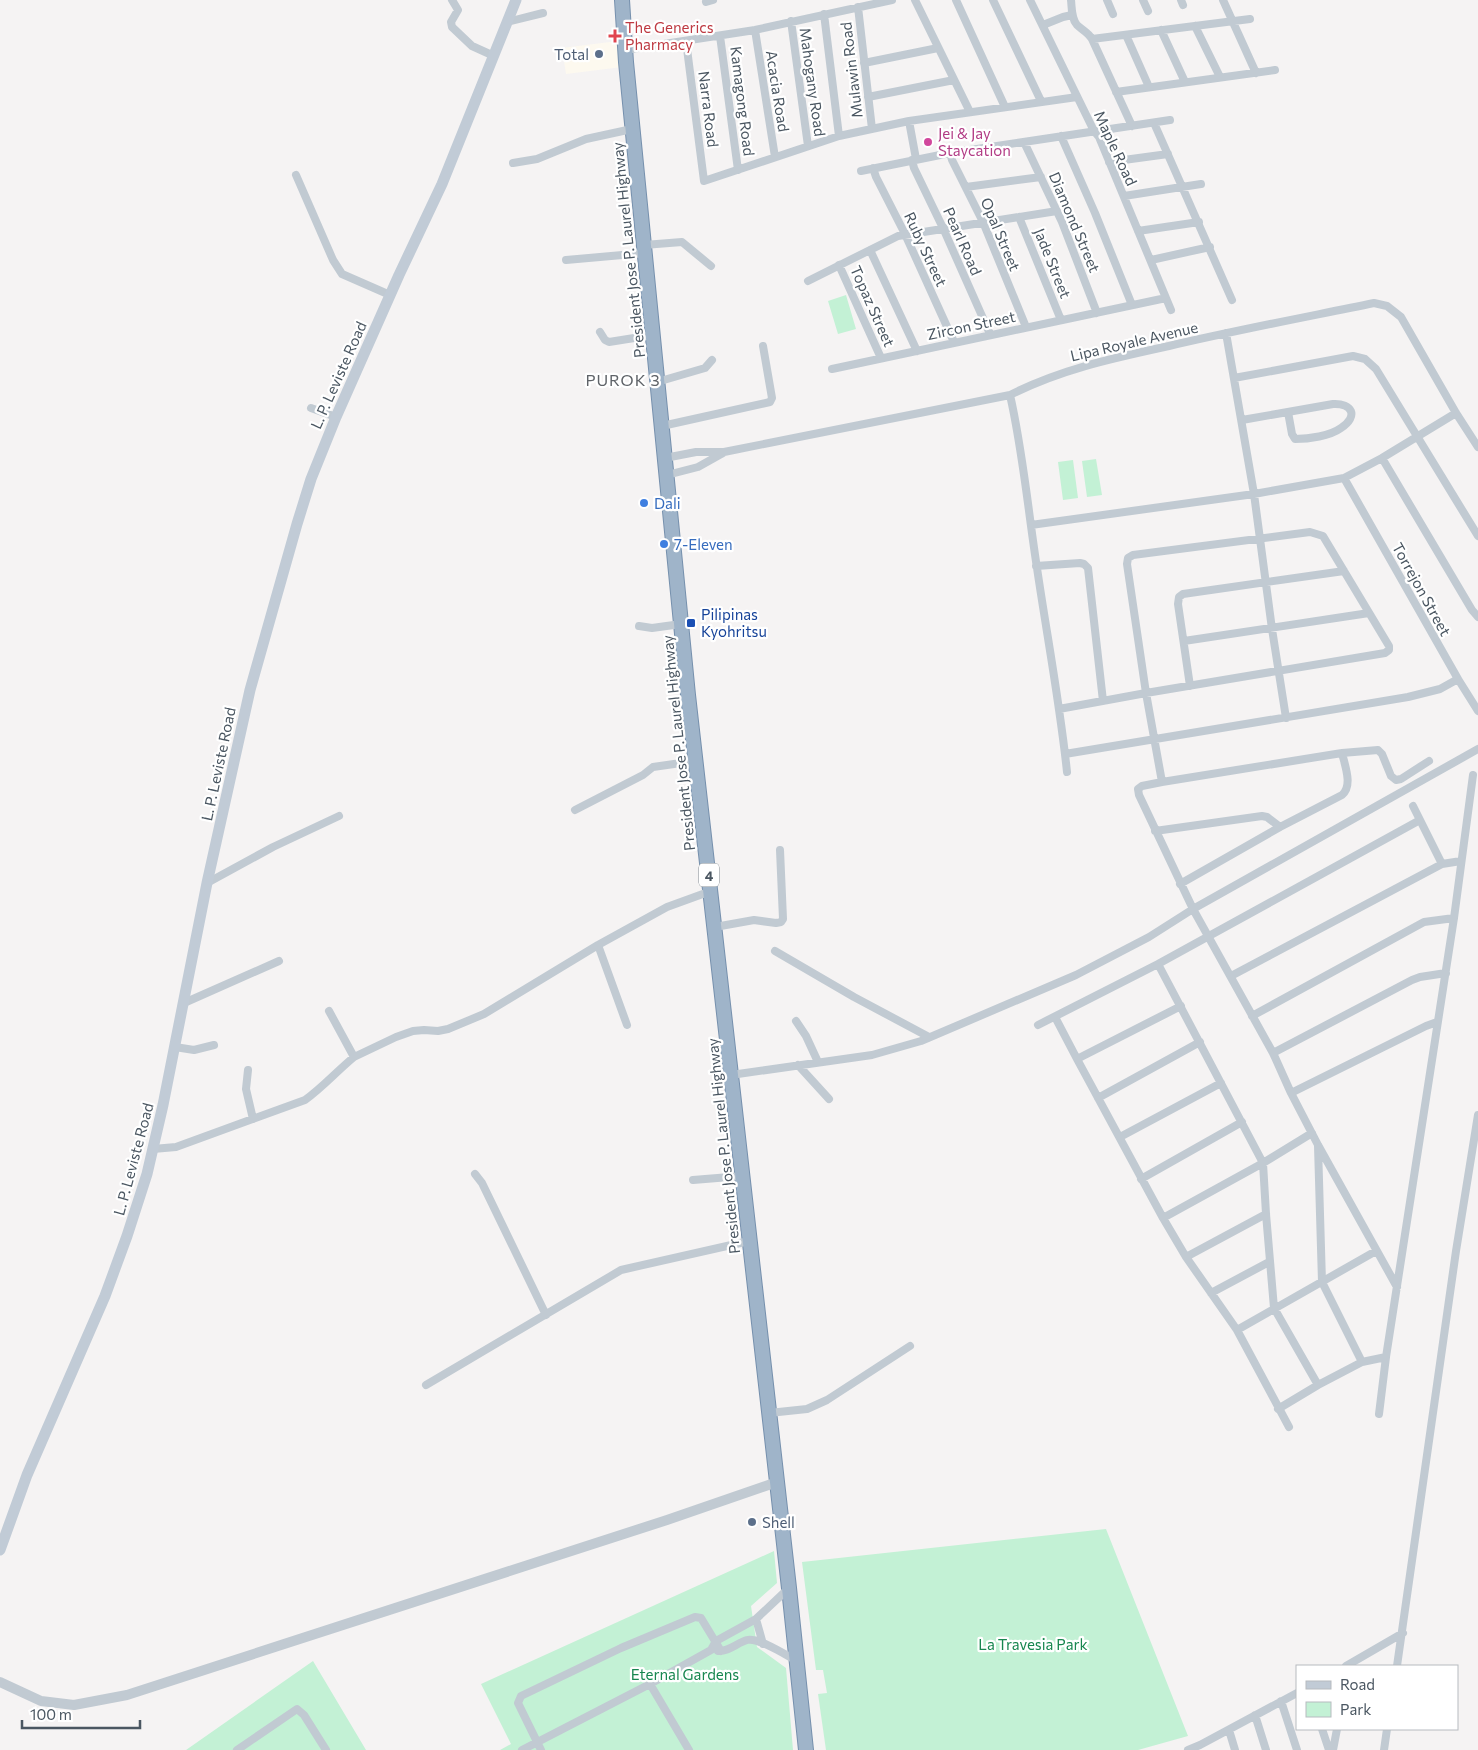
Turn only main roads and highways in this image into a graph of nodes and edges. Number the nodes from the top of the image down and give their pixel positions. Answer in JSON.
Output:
{"nodes":[{"id":1,"x":516,"y":0,"type":"edge"},
{"id":2,"x":622,"y":0,"type":"edge"},
{"id":3,"x":0,"y":1550,"type":"edge"},
{"id":4,"x":806,"y":1750,"type":"edge"}],
"edges":[{"from":1,"to":3,"type":"main road","name":"L. P. Leviste Road"},
{"from":2,"to":4,"type":"highway","name":"President Jose P. Laurel Highway","number":"4"}]}
